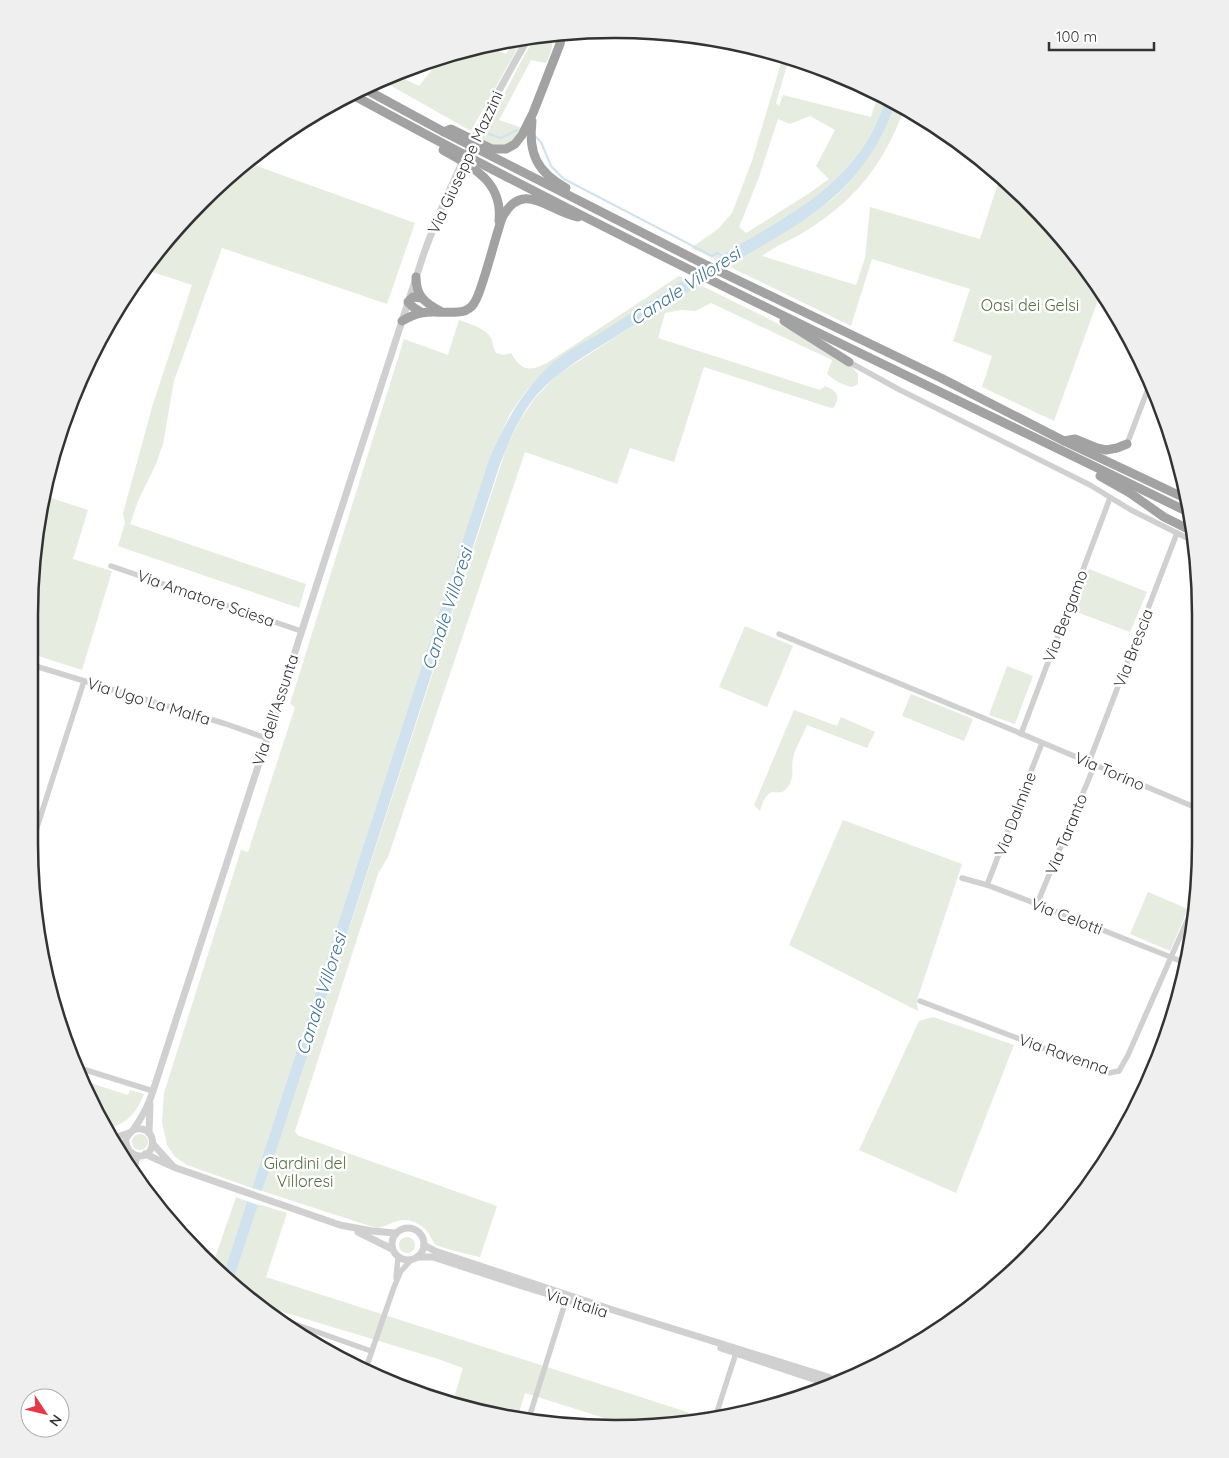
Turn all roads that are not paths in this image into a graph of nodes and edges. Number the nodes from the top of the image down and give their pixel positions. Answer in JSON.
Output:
{"nodes":[{"id":1,"x":561,"y":40,"type":"edge"},
{"id":2,"x":558,"y":41,"type":"edge"},
{"id":3,"x":526,"y":44,"type":"edge"},
{"id":4,"x":560,"y":44,"type":"junction"},
{"id":5,"x":370,"y":92,"type":"edge"},
{"id":6,"x":358,"y":98,"type":"edge"},
{"id":7,"x":533,"y":113,"type":"junction"},
{"id":8,"x":413,"y":128,"type":"junction"},
{"id":9,"x":444,"y":132,"type":"junction"},
{"id":10,"x":593,"y":208,"type":"junction"},
{"id":11,"x":588,"y":218,"type":"junction"},
{"id":12,"x":498,"y":229,"type":"junction"},
{"id":13,"x":416,"y":277,"type":"junction"},
{"id":14,"x":716,"y":282,"type":"junction"},
{"id":15,"x":422,"y":298,"type":"junction"},
{"id":16,"x":408,"y":302,"type":"junction"},
{"id":17,"x":440,"y":311,"type":"junction"},
{"id":18,"x":420,"y":312,"type":"junction"},
{"id":19,"x":402,"y":321,"type":"junction"},
{"id":20,"x":849,"y":362,"type":"joint"},
{"id":21,"x":1147,"y":392,"type":"edge"},
{"id":22,"x":1064,"y":441,"type":"junction"},
{"id":23,"x":1041,"y":442,"type":"junction"},
{"id":24,"x":1127,"y":444,"type":"joint"},
{"id":25,"x":1178,"y":495,"type":"edge"},
{"id":26,"x":1110,"y":498,"type":"junction"},
{"id":27,"x":1181,"y":509,"type":"edge"},
{"id":28,"x":1185,"y":527,"type":"edge"},
{"id":29,"x":1177,"y":534,"type":"junction"},
{"id":30,"x":1187,"y":538,"type":"edge"},
{"id":31,"x":111,"y":566,"type":"dead end"},
{"id":32,"x":301,"y":631,"type":"junction"},
{"id":33,"x":779,"y":634,"type":"dead end"},
{"id":34,"x":38,"y":667,"type":"edge"},
{"id":35,"x":84,"y":681,"type":"junction"},
{"id":36,"x":1021,"y":734,"type":"junction"},
{"id":37,"x":266,"y":738,"type":"junction"},
{"id":38,"x":1042,"y":743,"type":"junction"},
{"id":39,"x":1092,"y":763,"type":"junction"},
{"id":40,"x":1192,"y":806,"type":"edge"},
{"id":41,"x":38,"y":825,"type":"edge"},
{"id":42,"x":962,"y":878,"type":"dead end"},
{"id":43,"x":987,"y":885,"type":"junction"},
{"id":44,"x":1037,"y":904,"type":"junction"},
{"id":45,"x":1186,"y":922,"type":"edge"},
{"id":46,"x":1171,"y":957,"type":"junction"},
{"id":47,"x":1179,"y":960,"type":"edge"},
{"id":48,"x":920,"y":1001,"type":"dead end"},
{"id":49,"x":83,"y":1069,"type":"edge"},
{"id":50,"x":153,"y":1092,"type":"junction"},
{"id":51,"x":150,"y":1101,"type":"junction"},
{"id":52,"x":131,"y":1132,"type":"junction"},
{"id":53,"x":149,"y":1133,"type":"junction"},
{"id":54,"x":118,"y":1136,"type":"edge"},
{"id":55,"x":153,"y":1144,"type":"junction"},
{"id":56,"x":127,"y":1148,"type":"joint"},
{"id":57,"x":146,"y":1154,"type":"junction"},
{"id":58,"x":137,"y":1156,"type":"junction"},
{"id":59,"x":135,"y":1164,"type":"edge"},
{"id":60,"x":176,"y":1168,"type":"junction"},
{"id":61,"x":346,"y":1226,"type":"junction"},
{"id":62,"x":395,"y":1234,"type":"junction"},
{"id":63,"x":424,"y":1246,"type":"junction"},
{"id":64,"x":392,"y":1249,"type":"junction"},
{"id":65,"x":418,"y":1257,"type":"junction"},
{"id":66,"x":398,"y":1258,"type":"junction"},
{"id":67,"x":411,"y":1260,"type":"junction"},
{"id":68,"x":541,"y":1286,"type":"junction"},
{"id":69,"x":394,"y":1287,"type":"junction"},
{"id":70,"x":566,"y":1300,"type":"junction"},
{"id":71,"x":594,"y":1304,"type":"junction"},
{"id":72,"x":297,"y":1325,"type":"edge"},
{"id":73,"x":710,"y":1341,"type":"junction"},
{"id":74,"x":371,"y":1351,"type":"junction"},
{"id":75,"x":736,"y":1353,"type":"junction"},
{"id":76,"x":770,"y":1359,"type":"junction"},
{"id":77,"x":366,"y":1364,"type":"edge"},
{"id":78,"x":831,"y":1379,"type":"edge"},
{"id":79,"x":822,"y":1382,"type":"edge"},
{"id":80,"x":717,"y":1411,"type":"edge"},
{"id":81,"x":530,"y":1414,"type":"edge"}],
"edges":[{"from":1,"to":4,"type":"highway"},
{"from":2,"to":4,"type":"highway"},
{"from":3,"to":13,"type":"street","name":"Via Giuseppe Mazzini"},
{"from":4,"to":7,"type":"highway"},
{"from":5,"to":9,"type":"highway"},
{"from":6,"to":8,"type":"highway"},
{"from":7,"to":9,"type":"highway"},
{"from":7,"to":10,"type":"highway"},
{"from":8,"to":11,"type":"highway"},
{"from":8,"to":12,"type":"highway"},
{"from":9,"to":10,"type":"highway"},
{"from":10,"to":22,"type":"highway"},
{"from":11,"to":12,"type":"highway"},
{"from":11,"to":14,"type":"highway"},
{"from":12,"to":17,"type":"highway"},
{"from":13,"to":15,"type":"highway"},
{"from":13,"to":16,"type":"street","name":"Via Giuseppe Mazzini"},
{"from":14,"to":20,"type":"highway"},
{"from":14,"to":23,"type":"highway"},
{"from":15,"to":16,"type":"highway"},
{"from":15,"to":17,"type":"highway"},
{"from":16,"to":18,"type":"highway"},
{"from":16,"to":19,"type":"street","name":"Via Giuseppe Mazzini"},
{"from":17,"to":18,"type":"highway"},
{"from":18,"to":19,"type":"highway"},
{"from":19,"to":32,"type":"street","name":"Via dell'Assunta"},
{"from":20,"to":26,"type":"street"},
{"from":21,"to":24,"type":"street"},
{"from":22,"to":24,"type":"highway"},
{"from":22,"to":25,"type":"highway"},
{"from":23,"to":27,"type":"highway"},
{"from":23,"to":28,"type":"highway"},
{"from":26,"to":29,"type":"street"},
{"from":26,"to":36,"type":"street","name":"Via Bergamo"},
{"from":29,"to":30,"type":"street"},
{"from":29,"to":39,"type":"street","name":"Via Brescia"},
{"from":31,"to":32,"type":"street","name":"Via Amatore Sciesa"},
{"from":32,"to":37,"type":"street","name":"Via dell'Assunta"},
{"from":33,"to":36,"type":"street","name":"Via Torino"},
{"from":34,"to":35,"type":"street","name":"Via Ugo La Malfa"},
{"from":35,"to":37,"type":"street","name":"Via Ugo La Malfa"},
{"from":35,"to":41,"type":"street"},
{"from":36,"to":38,"type":"street","name":"Via Torino"},
{"from":37,"to":50,"type":"street","name":"Via dell'Assunta"},
{"from":38,"to":39,"type":"street","name":"Via Torino"},
{"from":38,"to":43,"type":"street","name":"Via Dalmine"},
{"from":39,"to":40,"type":"street","name":"Via Torino"},
{"from":39,"to":44,"type":"street","name":"Via Taranto"},
{"from":42,"to":43,"type":"street","name":"Via Celotti"},
{"from":43,"to":44,"type":"street","name":"Via Celotti"},
{"from":44,"to":46,"type":"street","name":"Via Celotti"},
{"from":45,"to":46,"type":"street","name":"Via Ravenna"},
{"from":46,"to":47,"type":"street","name":"Via Celotti"},
{"from":46,"to":48,"type":"street","name":"Via Ravenna"},
{"from":49,"to":50,"type":"street"},
{"from":50,"to":51,"type":"street","name":"Via dell'Assunta"},
{"from":51,"to":52,"type":"street","name":"Via dell'Assunta"},
{"from":51,"to":53,"type":"street","name":"Via dell'Assunta"},
{"from":52,"to":53,"type":"street"},
{"from":52,"to":54,"type":"street"},
{"from":52,"to":56,"type":"street"},
{"from":53,"to":55,"type":"street"},
{"from":55,"to":57,"type":"street"},
{"from":55,"to":60,"type":"street"},
{"from":56,"to":58,"type":"street"},
{"from":57,"to":58,"type":"street"},
{"from":57,"to":60,"type":"street"},
{"from":58,"to":59,"type":"street"},
{"from":60,"to":61,"type":"street"},
{"from":61,"to":62,"type":"street"},
{"from":61,"to":64,"type":"street"},
{"from":62,"to":63,"type":"street"},
{"from":62,"to":64,"type":"street"},
{"from":63,"to":65,"type":"street"},
{"from":63,"to":68,"type":"street","name":"Via Italia"},
{"from":64,"to":66,"type":"street"},
{"from":65,"to":67,"type":"street"},
{"from":65,"to":70,"type":"street","name":"Via Italia"},
{"from":66,"to":67,"type":"street"},
{"from":66,"to":69,"type":"street"},
{"from":67,"to":69,"type":"street"},
{"from":68,"to":70,"type":"street"},
{"from":68,"to":71,"type":"street","name":"Via Italia"},
{"from":69,"to":74,"type":"street"},
{"from":70,"to":71,"type":"street"},
{"from":70,"to":75,"type":"street","name":"Via Italia"},
{"from":70,"to":81,"type":"street"},
{"from":71,"to":73,"type":"street","name":"Via Italia"},
{"from":72,"to":74,"type":"street"},
{"from":73,"to":75,"type":"street","name":"Via Italia"},
{"from":73,"to":76,"type":"street","name":"Via Italia"},
{"from":74,"to":77,"type":"street"},
{"from":75,"to":76,"type":"street","name":"Via Italia"},
{"from":75,"to":79,"type":"street","name":"Via Italia"},
{"from":75,"to":80,"type":"street"},
{"from":76,"to":78,"type":"street","name":"Via Italia"}]}
